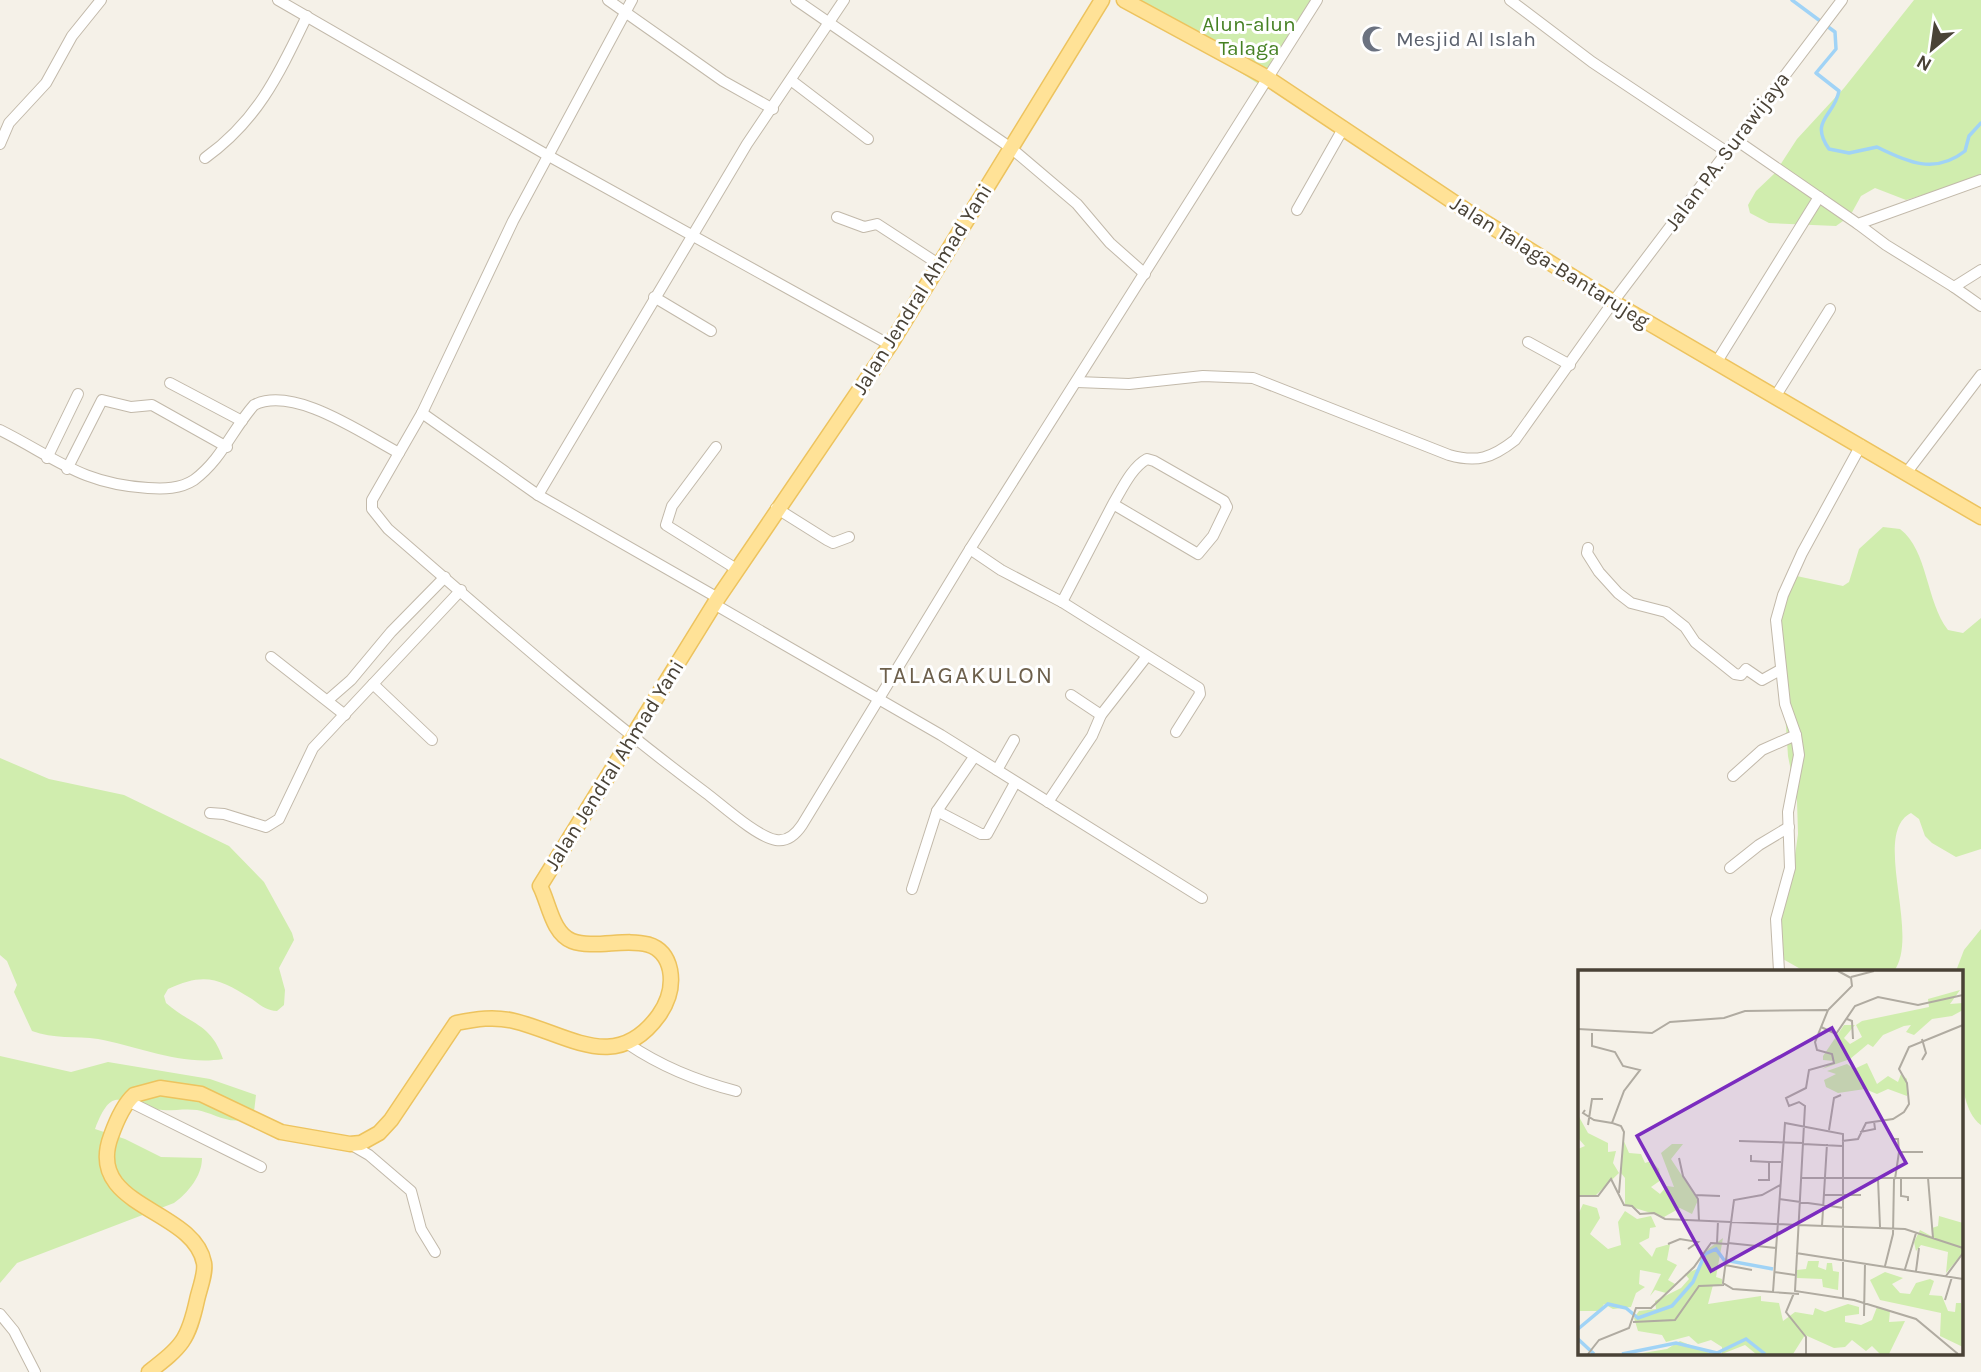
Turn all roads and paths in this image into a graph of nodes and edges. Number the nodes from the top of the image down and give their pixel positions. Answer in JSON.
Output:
{"nodes":[{"id":1,"x":102,"y":0,"type":"edge"},
{"id":2,"x":608,"y":0,"type":"edge"},
{"id":3,"x":632,"y":0,"type":"edge"},
{"id":4,"x":796,"y":0,"type":"edge"},
{"id":5,"x":844,"y":0,"type":"edge"},
{"id":6,"x":1102,"y":0,"type":"edge"},
{"id":7,"x":1124,"y":0,"type":"edge"},
{"id":8,"x":1317,"y":0,"type":"edge"},
{"id":9,"x":1510,"y":0,"type":"edge"},
{"id":10,"x":1842,"y":0,"type":"edge"},
{"id":11,"x":284,"y":2,"type":"edge"},
{"id":12,"x":625,"y":12,"type":"junction"},
{"id":13,"x":307,"y":16,"type":"junction"},
{"id":14,"x":829,"y":24,"type":"junction"},
{"id":15,"x":1266,"y":77,"type":"junction"},
{"id":16,"x":792,"y":81,"type":"junction"},
{"id":17,"x":773,"y":109,"type":"junction"},
{"id":18,"x":0,"y":116,"type":"edge"},
{"id":19,"x":10,"y":120,"type":"junction"},
{"id":20,"x":1344,"y":127,"type":"junction"},
{"id":21,"x":868,"y":139,"type":"dead end"},
{"id":22,"x":1736,"y":140,"type":"junction"},
{"id":23,"x":0,"y":144,"type":"edge"},
{"id":24,"x":1012,"y":148,"type":"junction"},
{"id":25,"x":1727,"y":152,"type":"junction"},
{"id":26,"x":547,"y":155,"type":"junction"},
{"id":27,"x":205,"y":158,"type":"dead end"},
{"id":28,"x":1981,"y":180,"type":"edge"},
{"id":29,"x":1819,"y":197,"type":"junction"},
{"id":30,"x":1297,"y":209,"type":"dead end"},
{"id":31,"x":837,"y":217,"type":"dead end"},
{"id":32,"x":1858,"y":224,"type":"junction"},
{"id":33,"x":692,"y":236,"type":"junction"},
{"id":34,"x":940,"y":265,"type":"junction"},
{"id":35,"x":1981,"y":270,"type":"edge"},
{"id":36,"x":1145,"y":274,"type":"junction"},
{"id":37,"x":1954,"y":287,"type":"junction"},
{"id":38,"x":654,"y":297,"type":"junction"},
{"id":39,"x":1613,"y":302,"type":"junction"},
{"id":40,"x":1981,"y":306,"type":"edge"},
{"id":41,"x":1830,"y":309,"type":"dead end"},
{"id":42,"x":711,"y":331,"type":"dead end"},
{"id":43,"x":1528,"y":342,"type":"dead end"},
{"id":44,"x":890,"y":345,"type":"junction"},
{"id":45,"x":1716,"y":363,"type":"junction"},
{"id":46,"x":1570,"y":365,"type":"junction"},
{"id":47,"x":1981,"y":375,"type":"edge"},
{"id":48,"x":1077,"y":382,"type":"junction"},
{"id":49,"x":170,"y":383,"type":"dead end"},
{"id":50,"x":78,"y":394,"type":"dead end"},
{"id":51,"x":1775,"y":397,"type":"junction"},
{"id":52,"x":422,"y":413,"type":"junction"},
{"id":53,"x":243,"y":421,"type":"junction"},
{"id":54,"x":0,"y":429,"type":"edge"},
{"id":55,"x":1861,"y":445,"type":"junction"},
{"id":56,"x":227,"y":447,"type":"junction"},
{"id":57,"x":716,"y":447,"type":"dead end"},
{"id":58,"x":399,"y":453,"type":"junction"},
{"id":59,"x":47,"y":458,"type":"junction"},
{"id":60,"x":68,"y":469,"type":"junction"},
{"id":61,"x":1907,"y":472,"type":"junction"},
{"id":62,"x":538,"y":495,"type":"junction"},
{"id":63,"x":1114,"y":504,"type":"junction"},
{"id":64,"x":776,"y":508,"type":"junction"},
{"id":65,"x":1981,"y":517,"type":"edge"},
{"id":66,"x":849,"y":537,"type":"dead end"},
{"id":67,"x":1588,"y":548,"type":"dead end"},
{"id":68,"x":970,"y":549,"type":"junction"},
{"id":69,"x":738,"y":570,"type":"junction"},
{"id":70,"x":444,"y":577,"type":"junction"},
{"id":71,"x":461,"y":590,"type":"junction"},
{"id":72,"x":716,"y":601,"type":"junction"},
{"id":73,"x":1062,"y":602,"type":"junction"},
{"id":74,"x":1147,"y":656,"type":"junction"},
{"id":75,"x":271,"y":657,"type":"dead end"},
{"id":76,"x":1780,"y":670,"type":"junction"},
{"id":77,"x":373,"y":684,"type":"junction"},
{"id":78,"x":1071,"y":695,"type":"dead end"},
{"id":79,"x":328,"y":700,"type":"junction"},
{"id":80,"x":879,"y":701,"type":"junction"},
{"id":81,"x":345,"y":715,"type":"junction"},
{"id":82,"x":1101,"y":715,"type":"junction"},
{"id":83,"x":1176,"y":732,"type":"dead end"},
{"id":84,"x":1796,"y":734,"type":"junction"},
{"id":85,"x":630,"y":737,"type":"junction"},
{"id":86,"x":432,"y":740,"type":"dead end"},
{"id":87,"x":1014,"y":740,"type":"dead end"},
{"id":88,"x":974,"y":757,"type":"junction"},
{"id":89,"x":996,"y":770,"type":"junction"},
{"id":90,"x":1732,"y":776,"type":"dead end"},
{"id":91,"x":1015,"y":783,"type":"junction"},
{"id":92,"x":1048,"y":802,"type":"junction"},
{"id":93,"x":937,"y":811,"type":"junction"},
{"id":94,"x":210,"y":813,"type":"dead end"},
{"id":95,"x":1789,"y":827,"type":"junction"},
{"id":96,"x":1730,"y":868,"type":"dead end"},
{"id":97,"x":912,"y":889,"type":"dead end"},
{"id":98,"x":1202,"y":898,"type":"dead end"},
{"id":99,"x":1779,"y":970,"type":"edge"},
{"id":100,"x":628,"y":1044,"type":"junction"},
{"id":101,"x":736,"y":1091,"type":"dead end"},
{"id":102,"x":128,"y":1101,"type":"junction"},
{"id":103,"x":349,"y":1144,"type":"junction"},
{"id":104,"x":261,"y":1167,"type":"dead end"},
{"id":105,"x":435,"y":1252,"type":"dead end"},
{"id":106,"x":0,"y":1314,"type":"edge"},
{"id":107,"x":34,"y":1372,"type":"edge"},
{"id":108,"x":149,"y":1372,"type":"edge"}],
"edges":[{"from":1,"to":19,"type":"street"},
{"from":2,"to":12,"type":"street"},
{"from":3,"to":12,"type":"street"},
{"from":4,"to":14,"type":"street"},
{"from":5,"to":14,"type":"street"},
{"from":6,"to":24,"type":"main road","name":"Jalan Jendral Ahmad Yani"},
{"from":7,"to":15,"type":"main road","name":"Jalan Talaga-Bantarujeg"},
{"from":8,"to":15,"type":"street"},
{"from":9,"to":25,"type":"street"},
{"from":10,"to":22,"type":"street","name":"Jalan PA. Surawijaya"},
{"from":11,"to":13,"type":"street"},
{"from":12,"to":17,"type":"street"},
{"from":12,"to":26,"type":"street"},
{"from":13,"to":26,"type":"street"},
{"from":13,"to":27,"type":"street"},
{"from":14,"to":16,"type":"street"},
{"from":14,"to":24,"type":"street"},
{"from":15,"to":20,"type":"main road","name":"Jalan Talaga-Bantarujeg"},
{"from":15,"to":36,"type":"street"},
{"from":16,"to":17,"type":"street"},
{"from":16,"to":21,"type":"street"},
{"from":17,"to":33,"type":"street"},
{"from":18,"to":19,"type":"street"},
{"from":19,"to":23,"type":"street"},
{"from":20,"to":30,"type":"street"},
{"from":20,"to":39,"type":"main road","name":"Jalan Talaga-Bantarujeg"},
{"from":22,"to":25,"type":"street","name":"Jalan PA. Surawijaya"},
{"from":22,"to":29,"type":"street"},
{"from":24,"to":34,"type":"main road","name":"Jalan Jendral Ahmad Yani"},
{"from":24,"to":36,"type":"street"},
{"from":25,"to":39,"type":"street","name":"Jalan PA. Surawijaya"},
{"from":26,"to":33,"type":"street"},
{"from":26,"to":52,"type":"street"},
{"from":28,"to":32,"type":"street"},
{"from":29,"to":32,"type":"street"},
{"from":29,"to":45,"type":"street"},
{"from":31,"to":34,"type":"street"},
{"from":32,"to":37,"type":"street"},
{"from":33,"to":38,"type":"street"},
{"from":33,"to":44,"type":"street"},
{"from":34,"to":44,"type":"main road","name":"Jalan Jendral Ahmad Yani"},
{"from":35,"to":37,"type":"street"},
{"from":36,"to":48,"type":"street"},
{"from":37,"to":40,"type":"street"},
{"from":38,"to":42,"type":"street"},
{"from":38,"to":62,"type":"street"},
{"from":39,"to":45,"type":"main road","name":"Jalan Talaga-Bantarujeg"},
{"from":39,"to":46,"type":"street","name":"Jalan PA. Surawijaya"},
{"from":41,"to":51,"type":"street"},
{"from":43,"to":46,"type":"street"},
{"from":44,"to":64,"type":"main road","name":"Jalan Jendral Ahmad Yani"},
{"from":45,"to":51,"type":"main road","name":"Jalan Talaga-Bantarujeg"},
{"from":46,"to":48,"type":"street","name":"Jalan PA. Surawijaya"},
{"from":47,"to":61,"type":"street"},
{"from":48,"to":68,"type":"street"},
{"from":49,"to":53,"type":"street"},
{"from":50,"to":59,"type":"street"},
{"from":51,"to":55,"type":"main road","name":"Jalan Talaga-Bantarujeg"},
{"from":52,"to":58,"type":"street"},
{"from":52,"to":62,"type":"street"},
{"from":53,"to":56,"type":"street"},
{"from":53,"to":58,"type":"street"},
{"from":54,"to":59,"type":"street"},
{"from":55,"to":61,"type":"main road","name":"Jalan Talaga-Bantarujeg"},
{"from":55,"to":76,"type":"street"},
{"from":56,"to":60,"type":"street"},
{"from":56,"to":60,"type":"street"},
{"from":57,"to":69,"type":"street"},
{"from":58,"to":70,"type":"street"},
{"from":59,"to":60,"type":"street"},
{"from":61,"to":65,"type":"main road","name":"Jalan Talaga-Bantarujeg"},
{"from":62,"to":72,"type":"street"},
{"from":63,"to":63,"type":"street"},
{"from":63,"to":73,"type":"street"},
{"from":64,"to":66,"type":"street"},
{"from":64,"to":69,"type":"main road","name":"Jalan Jendral Ahmad Yani"},
{"from":67,"to":76,"type":"street"},
{"from":68,"to":73,"type":"street"},
{"from":68,"to":80,"type":"street"},
{"from":69,"to":72,"type":"main road","name":"Jalan Jendral Ahmad Yani"},
{"from":70,"to":71,"type":"street"},
{"from":70,"to":79,"type":"street"},
{"from":71,"to":77,"type":"street"},
{"from":71,"to":85,"type":"street"},
{"from":72,"to":80,"type":"street"},
{"from":72,"to":85,"type":"main road","name":"Jalan Jendral Ahmad Yani"},
{"from":73,"to":74,"type":"street"},
{"from":74,"to":82,"type":"street"},
{"from":74,"to":83,"type":"street"},
{"from":75,"to":79,"type":"street"},
{"from":76,"to":84,"type":"street"},
{"from":77,"to":81,"type":"street"},
{"from":77,"to":86,"type":"street"},
{"from":78,"to":82,"type":"street"},
{"from":79,"to":81,"type":"street"},
{"from":80,"to":85,"type":"street"},
{"from":80,"to":88,"type":"street"},
{"from":81,"to":94,"type":"street"},
{"from":82,"to":92,"type":"street"},
{"from":84,"to":90,"type":"street"},
{"from":84,"to":95,"type":"street"},
{"from":85,"to":100,"type":"main road","name":"Jalan Jendral Ahmad Yani"},
{"from":87,"to":89,"type":"street"},
{"from":88,"to":89,"type":"street"},
{"from":88,"to":93,"type":"street"},
{"from":89,"to":91,"type":"street"},
{"from":91,"to":92,"type":"street"},
{"from":91,"to":93,"type":"street"},
{"from":92,"to":98,"type":"street"},
{"from":93,"to":97,"type":"street"},
{"from":95,"to":96,"type":"street"},
{"from":95,"to":99,"type":"street"},
{"from":100,"to":101,"type":"street"},
{"from":100,"to":103,"type":"main road"},
{"from":102,"to":103,"type":"main road"},
{"from":102,"to":104,"type":"street"},
{"from":102,"to":108,"type":"main road"},
{"from":103,"to":105,"type":"street"},
{"from":106,"to":107,"type":"street"}]}
